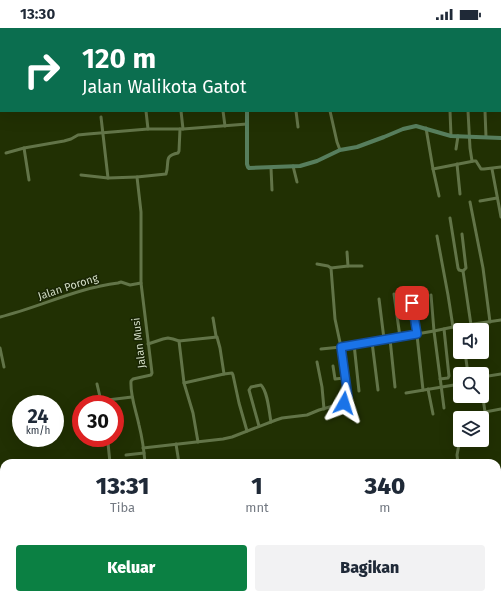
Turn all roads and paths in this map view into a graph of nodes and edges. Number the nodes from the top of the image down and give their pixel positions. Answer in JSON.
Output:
{"nodes":[{"id":1,"x":146,"y":112,"type":"edge"},
{"id":2,"x":182,"y":112,"type":"edge"},
{"id":3,"x":223,"y":112,"type":"edge"},
{"id":4,"x":247,"y":112,"type":"edge"},
{"id":5,"x":296,"y":112,"type":"edge"},
{"id":6,"x":330,"y":112,"type":"edge"},
{"id":7,"x":450,"y":112,"type":"edge"},
{"id":8,"x":468,"y":112,"type":"edge"},
{"id":9,"x":485,"y":112,"type":"edge"},
{"id":10,"x":101,"y":117,"type":"dead end"},
{"id":11,"x":246,"y":124,"type":"junction"},
{"id":12,"x":225,"y":126,"type":"junction"},
{"id":13,"x":298,"y":127,"type":"dead end"},
{"id":14,"x":426,"y":128,"type":"junction"},
{"id":15,"x":148,"y":129,"type":"junction"},
{"id":16,"x":181,"y":129,"type":"junction"},
{"id":17,"x":103,"y":133,"type":"junction"},
{"id":18,"x":451,"y":136,"type":"junction"},
{"id":19,"x":458,"y":136,"type":"junction"},
{"id":20,"x":470,"y":137,"type":"junction"},
{"id":21,"x":486,"y":137,"type":"junction"},
{"id":22,"x":501,"y":138,"type":"edge"},
{"id":23,"x":24,"y":148,"type":"junction"},
{"id":24,"x":456,"y":149,"type":"dead end"},
{"id":25,"x":340,"y":150,"type":"junction"},
{"id":26,"x":6,"y":153,"type":"dead end"},
{"id":27,"x":472,"y":161,"type":"junction"},
{"id":28,"x":457,"y":164,"type":"junction"},
{"id":29,"x":293,"y":166,"type":"junction"},
{"id":30,"x":501,"y":167,"type":"edge"},
{"id":31,"x":271,"y":168,"type":"junction"},
{"id":32,"x":492,"y":168,"type":"junction"},
{"id":33,"x":433,"y":169,"type":"junction"},
{"id":34,"x":81,"y":175,"type":"dead end"},
{"id":35,"x":136,"y":177,"type":"junction"},
{"id":36,"x":108,"y":178,"type":"junction"},
{"id":37,"x":29,"y":180,"type":"dead end"},
{"id":38,"x":297,"y":182,"type":"dead end"},
{"id":39,"x":272,"y":190,"type":"dead end"},
{"id":40,"x":460,"y":194,"type":"dead end"},
{"id":41,"x":439,"y":196,"type":"dead end"},
{"id":42,"x":497,"y":198,"type":"junction"},
{"id":43,"x":480,"y":201,"type":"dead end"},
{"id":44,"x":470,"y":202,"type":"dead end"},
{"id":45,"x":501,"y":217,"type":"edge"},
{"id":46,"x":450,"y":218,"type":"dead end"},
{"id":47,"x":462,"y":234,"type":"dead end"},
{"id":48,"x":437,"y":236,"type":"dead end"},
{"id":49,"x":347,"y":252,"type":"dead end"},
{"id":50,"x":317,"y":264,"type":"dead end"},
{"id":51,"x":348,"y":266,"type":"junction"},
{"id":52,"x":362,"y":266,"type":"dead end"},
{"id":53,"x":331,"y":268,"type":"junction"},
{"id":54,"x":463,"y":271,"type":"junction"},
{"id":55,"x":141,"y":283,"type":"junction"},
{"id":56,"x":411,"y":292,"type":"dead end"},
{"id":57,"x":394,"y":294,"type":"dead end"},
{"id":58,"x":430,"y":295,"type":"dead end"},
{"id":59,"x":379,"y":299,"type":"dead end"},
{"id":60,"x":0,"y":317,"type":"edge"},
{"id":61,"x":213,"y":318,"type":"dead end"},
{"id":62,"x":501,"y":320,"type":"edge"},
{"id":63,"x":490,"y":322,"type":"junction"},
{"id":64,"x":471,"y":323,"type":"edge"},
{"id":65,"x":484,"y":323,"type":"edge"},
{"id":66,"x":453,"y":327,"type":"joint"},
{"id":67,"x":444,"y":329,"type":"junction"},
{"id":68,"x":434,"y":331,"type":"junction"},
{"id":69,"x":417,"y":334,"type":"junction"},
{"id":70,"x":216,"y":336,"type":"junction"},
{"id":71,"x":400,"y":337,"type":"junction"},
{"id":72,"x":390,"y":338,"type":"junction"},
{"id":73,"x":384,"y":339,"type":"junction"},
{"id":74,"x":179,"y":342,"type":"junction"},
{"id":75,"x":372,"y":342,"type":"junction"},
{"id":76,"x":148,"y":344,"type":"junction"},
{"id":77,"x":354,"y":344,"type":"junction"},
{"id":78,"x":341,"y":347,"type":"junction"},
{"id":79,"x":0,"y":348,"type":"edge"},
{"id":80,"x":321,"y":349,"type":"dead end"},
{"id":81,"x":317,"y":362,"type":"dead end"},
{"id":82,"x":333,"y":366,"type":"dead end"},
{"id":83,"x":4,"y":367,"type":"dead end"},
{"id":84,"x":224,"y":374,"type":"junction"},
{"id":85,"x":501,"y":374,"type":"edge"},
{"id":86,"x":489,"y":376,"type":"edge"},
{"id":87,"x":344,"y":378,"type":"junction"},
{"id":88,"x":440,"y":379,"type":"junction"},
{"id":89,"x":184,"y":383,"type":"junction"},
{"id":90,"x":98,"y":384,"type":"dead end"},
{"id":91,"x":453,"y":385,"type":"edge"},
{"id":92,"x":395,"y":387,"type":"dead end"},
{"id":93,"x":441,"y":387,"type":"junction"},
{"id":94,"x":428,"y":389,"type":"junction"},
{"id":95,"x":378,"y":390,"type":"dead end"},
{"id":96,"x":423,"y":390,"type":"junction"},
{"id":97,"x":359,"y":391,"type":"dead end"},
{"id":98,"x":406,"y":393,"type":"dead end"},
{"id":99,"x":100,"y":395,"type":"edge"},
{"id":100,"x":132,"y":397,"type":"junction"},
{"id":101,"x":124,"y":398,"type":"edge"},
{"id":102,"x":324,"y":408,"type":"junction"},
{"id":103,"x":444,"y":408,"type":"dead end"},
{"id":104,"x":501,"y":409,"type":"edge"},
{"id":105,"x":489,"y":411,"type":"edge"},
{"id":106,"x":433,"y":414,"type":"dead end"},
{"id":107,"x":271,"y":422,"type":"junction"},
{"id":108,"x":259,"y":426,"type":"junction"},
{"id":109,"x":248,"y":431,"type":"junction"},
{"id":110,"x":198,"y":442,"type":"junction"},
{"id":111,"x":176,"y":444,"type":"junction"},
{"id":112,"x":108,"y":447,"type":"edge"},
{"id":113,"x":458,"y":447,"type":"edge"},
{"id":114,"x":143,"y":448,"type":"junction"},
{"id":115,"x":144,"y":453,"type":"junction"},
{"id":116,"x":126,"y":455,"type":"dead end"},
{"id":117,"x":110,"y":459,"type":"edge"},
{"id":118,"x":145,"y":459,"type":"edge"},
{"id":119,"x":178,"y":459,"type":"edge"},
{"id":120,"x":458,"y":459,"type":"edge"}],
"edges":[{"from":1,"to":15,"type":"street"},
{"from":2,"to":16,"type":"street"},
{"from":3,"to":12,"type":"street"},
{"from":4,"to":11,"type":"main road"},
{"from":5,"to":13,"type":"street"},
{"from":6,"to":25,"type":"street"},
{"from":7,"to":18,"type":"street"},
{"from":8,"to":20,"type":"street"},
{"from":9,"to":21,"type":"street"},
{"from":10,"to":17,"type":"street"},
{"from":11,"to":12,"type":"street"},
{"from":11,"to":31,"type":"main road"},
{"from":12,"to":16,"type":"street"},
{"from":14,"to":18,"type":"main road"},
{"from":14,"to":25,"type":"main road"},
{"from":14,"to":33,"type":"street"},
{"from":15,"to":16,"type":"street"},
{"from":15,"to":17,"type":"street"},
{"from":16,"to":35,"type":"street"},
{"from":17,"to":23,"type":"street"},
{"from":17,"to":36,"type":"street"},
{"from":18,"to":19,"type":"main road"},
{"from":19,"to":20,"type":"main road"},
{"from":19,"to":24,"type":"street"},
{"from":20,"to":21,"type":"main road"},
{"from":20,"to":27,"type":"street"},
{"from":21,"to":22,"type":"main road"},
{"from":23,"to":26,"type":"street"},
{"from":23,"to":37,"type":"street"},
{"from":25,"to":29,"type":"main road"},
{"from":27,"to":28,"type":"street"},
{"from":27,"to":32,"type":"street"},
{"from":28,"to":33,"type":"street"},
{"from":28,"to":40,"type":"street"},
{"from":29,"to":31,"type":"main road"},
{"from":29,"to":38,"type":"street"},
{"from":30,"to":32,"type":"street"},
{"from":31,"to":39,"type":"street"},
{"from":32,"to":42,"type":"street"},
{"from":33,"to":41,"type":"street"},
{"from":34,"to":36,"type":"street"},
{"from":35,"to":36,"type":"street"},
{"from":35,"to":55,"type":"street","name":"Jalan Musi"},
{"from":42,"to":43,"type":"street"},
{"from":42,"to":45,"type":"street"},
{"from":44,"to":63,"type":"street"},
{"from":46,"to":54,"type":"street"},
{"from":47,"to":54,"type":"street"},
{"from":48,"to":66,"type":"street"},
{"from":49,"to":51,"type":"street"},
{"from":50,"to":53,"type":"street"},
{"from":51,"to":52,"type":"street"},
{"from":51,"to":53,"type":"street"},
{"from":53,"to":78,"type":"street"},
{"from":54,"to":64,"type":"street"},
{"from":55,"to":60,"type":"street","name":"Jalan Porong"},
{"from":55,"to":76,"type":"street","name":"Jalan Musi"},
{"from":56,"to":69,"type":"street"},
{"from":57,"to":71,"type":"street"},
{"from":58,"to":68,"type":"street"},
{"from":59,"to":73,"type":"street"},
{"from":61,"to":70,"type":"street"},
{"from":62,"to":63,"type":"street"},
{"from":63,"to":65,"type":"street"},
{"from":66,"to":67,"type":"street"},
{"from":67,"to":68,"type":"street"},
{"from":67,"to":88,"type":"street"},
{"from":68,"to":69,"type":"street"},
{"from":68,"to":88,"type":"street"},
{"from":69,"to":71,"type":"street"},
{"from":69,"to":96,"type":"street"},
{"from":70,"to":74,"type":"street"},
{"from":70,"to":84,"type":"street"},
{"from":71,"to":72,"type":"street"},
{"from":72,"to":73,"type":"street"},
{"from":72,"to":92,"type":"street"},
{"from":73,"to":75,"type":"street"},
{"from":74,"to":76,"type":"street"},
{"from":74,"to":89,"type":"street"},
{"from":75,"to":77,"type":"street"},
{"from":75,"to":95,"type":"street"},
{"from":76,"to":100,"type":"street","name":"Jalan Musi"},
{"from":77,"to":78,"type":"street"},
{"from":77,"to":97,"type":"street"},
{"from":78,"to":80,"type":"street"},
{"from":78,"to":87,"type":"street"},
{"from":79,"to":83,"type":"street"},
{"from":81,"to":102,"type":"street"},
{"from":82,"to":87,"type":"street"},
{"from":84,"to":89,"type":"street"},
{"from":84,"to":109,"type":"street"},
{"from":85,"to":86,"type":"street"},
{"from":87,"to":102,"type":"street"},
{"from":88,"to":93,"type":"street"},
{"from":89,"to":110,"type":"street"},
{"from":90,"to":99,"type":"street"},
{"from":91,"to":93,"type":"street"},
{"from":93,"to":94,"type":"street"},
{"from":93,"to":103,"type":"street"},
{"from":94,"to":96,"type":"street"},
{"from":94,"to":106,"type":"street"},
{"from":96,"to":98,"type":"street"},
{"from":100,"to":101,"type":"street"},
{"from":100,"to":114,"type":"street","name":"Jalan Musi"},
{"from":102,"to":107,"type":"street"},
{"from":104,"to":105,"type":"street"},
{"from":107,"to":108,"type":"street"},
{"from":107,"to":108,"type":"street"},
{"from":108,"to":109,"type":"street"},
{"from":109,"to":110,"type":"street"},
{"from":110,"to":111,"type":"street"},
{"from":111,"to":114,"type":"street"},
{"from":111,"to":119,"type":"street"},
{"from":112,"to":117,"type":"street"},
{"from":113,"to":120,"type":"street"},
{"from":114,"to":115,"type":"street","name":"Jalan Musi"},
{"from":115,"to":116,"type":"street"},
{"from":115,"to":118,"type":"street","name":"Jalan Musi"}]}
